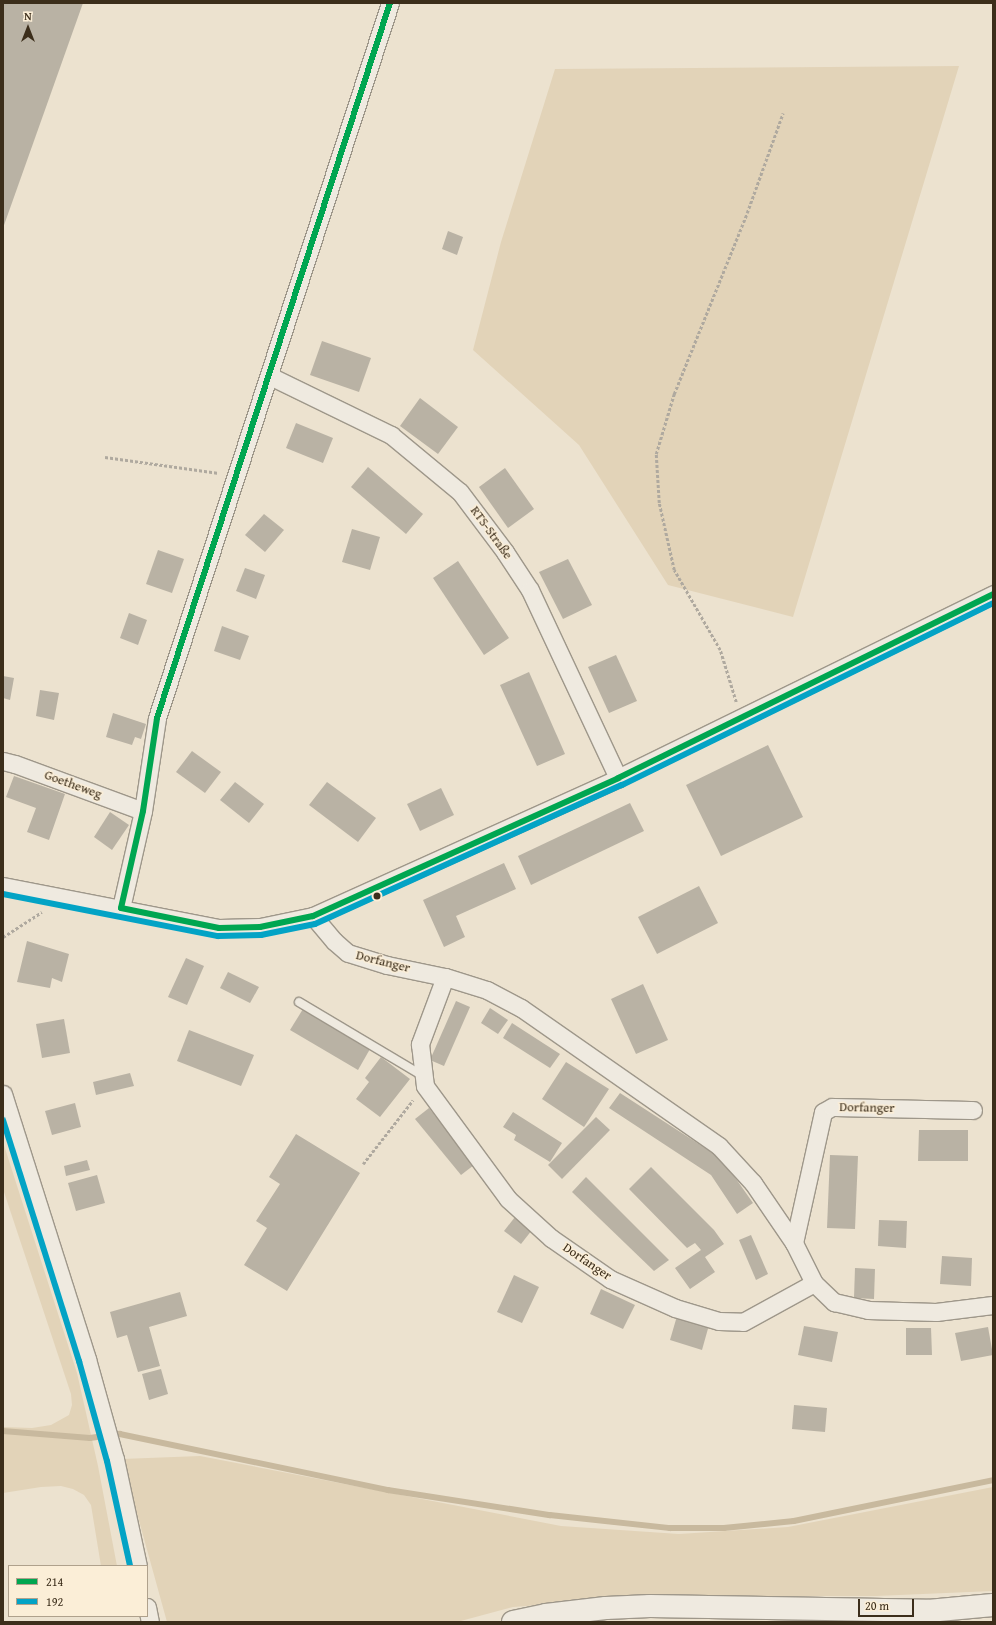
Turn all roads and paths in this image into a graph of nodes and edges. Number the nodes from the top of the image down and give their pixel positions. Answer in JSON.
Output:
{"nodes":[{"id":1,"x":390,"y":3,"type":"edge"},
{"id":2,"x":783,"y":114,"type":"dead end"},
{"id":3,"x":270,"y":376,"type":"junction"},
{"id":4,"x":104,"y":457,"type":"dead end"},
{"id":5,"x":237,"y":476,"type":"junction"},
{"id":6,"x":993,"y":594,"type":"edge"},
{"id":7,"x":741,"y":717,"type":"junction"},
{"id":8,"x":3,"y":761,"type":"edge"},
{"id":9,"x":618,"y":778,"type":"junction"},
{"id":10,"x":143,"y":811,"type":"junction"},
{"id":11,"x":3,"y":886,"type":"edge"},
{"id":12,"x":66,"y":897,"type":"junction"},
{"id":13,"x":121,"y":908,"type":"junction"},
{"id":14,"x":313,"y":916,"type":"junction"},
{"id":15,"x":3,"y":937,"type":"edge"},
{"id":16,"x":445,"y":977,"type":"junction"},
{"id":17,"x":299,"y":1002,"type":"dead end"},
{"id":18,"x":424,"y":1081,"type":"junction"},
{"id":19,"x":3,"y":1094,"type":"edge"},
{"id":20,"x":973,"y":1110,"type":"dead end"},
{"id":21,"x":362,"y":1164,"type":"dead end"},
{"id":22,"x":794,"y":1243,"type":"junction"},
{"id":23,"x":814,"y":1283,"type":"junction"},
{"id":24,"x":993,"y":1304,"type":"edge"},
{"id":25,"x":138,"y":1565,"type":"edge"},
{"id":26,"x":993,"y":1605,"type":"edge"},
{"id":27,"x":148,"y":1612,"type":"edge"},
{"id":28,"x":150,"y":1622,"type":"edge"},
{"id":29,"x":513,"y":1622,"type":"edge"}],
"edges":[{"from":1,"to":3,"type":"street"},
{"from":2,"to":7,"type":"path"},
{"from":3,"to":5,"type":"street"},
{"from":3,"to":9,"type":"street","name":"RTS-Straße"},
{"from":4,"to":5,"type":"path"},
{"from":5,"to":10,"type":"street"},
{"from":6,"to":7,"type":"street"},
{"from":7,"to":9,"type":"street"},
{"from":8,"to":10,"type":"street","name":"Goetheweg"},
{"from":9,"to":14,"type":"street"},
{"from":10,"to":13,"type":"street"},
{"from":11,"to":12,"type":"street"},
{"from":12,"to":13,"type":"street"},
{"from":12,"to":15,"type":"path"},
{"from":13,"to":14,"type":"street"},
{"from":14,"to":16,"type":"street","name":"Dorfanger"},
{"from":16,"to":18,"type":"street"},
{"from":16,"to":22,"type":"street","name":"Dorfanger"},
{"from":17,"to":18,"type":"lane","name":"Dorfanger"},
{"from":18,"to":21,"type":"path"},
{"from":18,"to":23,"type":"street","name":"Dorfanger"},
{"from":19,"to":25,"type":"street"},
{"from":20,"to":22,"type":"street","name":"Dorfanger"},
{"from":22,"to":23,"type":"street","name":"Dorfanger"},
{"from":23,"to":24,"type":"street","name":"Dorfanger"},
{"from":26,"to":29,"type":"main road"},
{"from":27,"to":28,"type":"street"}]}
